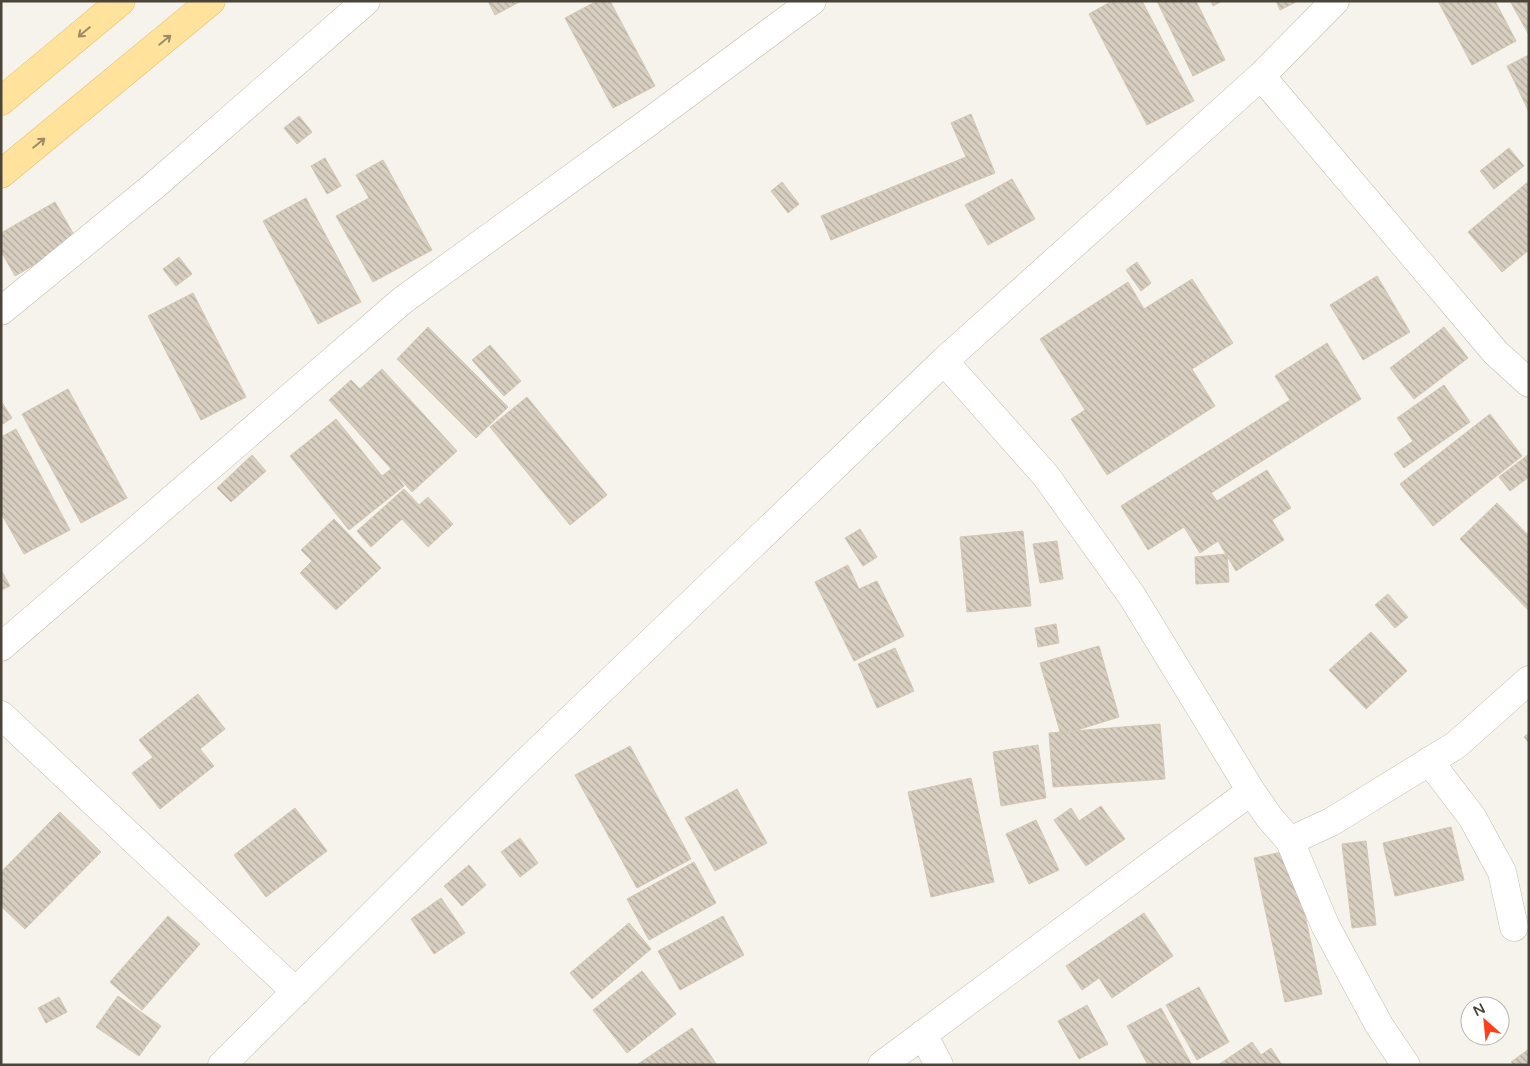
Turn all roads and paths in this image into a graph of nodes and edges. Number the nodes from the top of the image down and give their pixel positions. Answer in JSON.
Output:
{"nodes":[{"id":1,"x":121,"y":1,"type":"edge"},
{"id":2,"x":211,"y":1,"type":"edge"},
{"id":3,"x":366,"y":1,"type":"edge"},
{"id":4,"x":812,"y":1,"type":"edge"},
{"id":5,"x":1335,"y":1,"type":"edge"},
{"id":6,"x":1261,"y":76,"type":"junction"},
{"id":7,"x":1,"y":100,"type":"edge"},
{"id":8,"x":1,"y":174,"type":"edge"},
{"id":9,"x":1,"y":311,"type":"edge"},
{"id":10,"x":944,"y":361,"type":"junction"},
{"id":11,"x":1529,"y":383,"type":"edge"},
{"id":12,"x":1,"y":647,"type":"edge"},
{"id":13,"x":1529,"y":680,"type":"edge"},
{"id":14,"x":1,"y":715,"type":"edge"},
{"id":15,"x":1429,"y":761,"type":"junction"},
{"id":16,"x":1251,"y":791,"type":"junction"},
{"id":17,"x":1290,"y":841,"type":"junction"},
{"id":18,"x":1514,"y":927,"type":"dead end"},
{"id":19,"x":296,"y":992,"type":"junction"},
{"id":20,"x":923,"y":1034,"type":"junction"},
{"id":21,"x":222,"y":1065,"type":"edge"},
{"id":22,"x":882,"y":1065,"type":"edge"},
{"id":23,"x":939,"y":1065,"type":"edge"},
{"id":24,"x":1406,"y":1065,"type":"edge"}],
"edges":[{"from":1,"to":7,"type":"main road","one_way":true},
{"from":8,"to":2,"type":"main road","one_way":true},
{"from":3,"to":9,"type":"street"},
{"from":4,"to":12,"type":"street"},
{"from":5,"to":6,"type":"street"},
{"from":6,"to":10,"type":"street"},
{"from":6,"to":11,"type":"street"},
{"from":10,"to":16,"type":"street"},
{"from":10,"to":19,"type":"street"},
{"from":13,"to":15,"type":"street"},
{"from":14,"to":19,"type":"street"},
{"from":15,"to":17,"type":"street"},
{"from":15,"to":18,"type":"street"},
{"from":16,"to":17,"type":"street"},
{"from":16,"to":20,"type":"street"},
{"from":17,"to":24,"type":"street"},
{"from":19,"to":21,"type":"street"},
{"from":20,"to":22,"type":"street"},
{"from":20,"to":23,"type":"street"}]}
